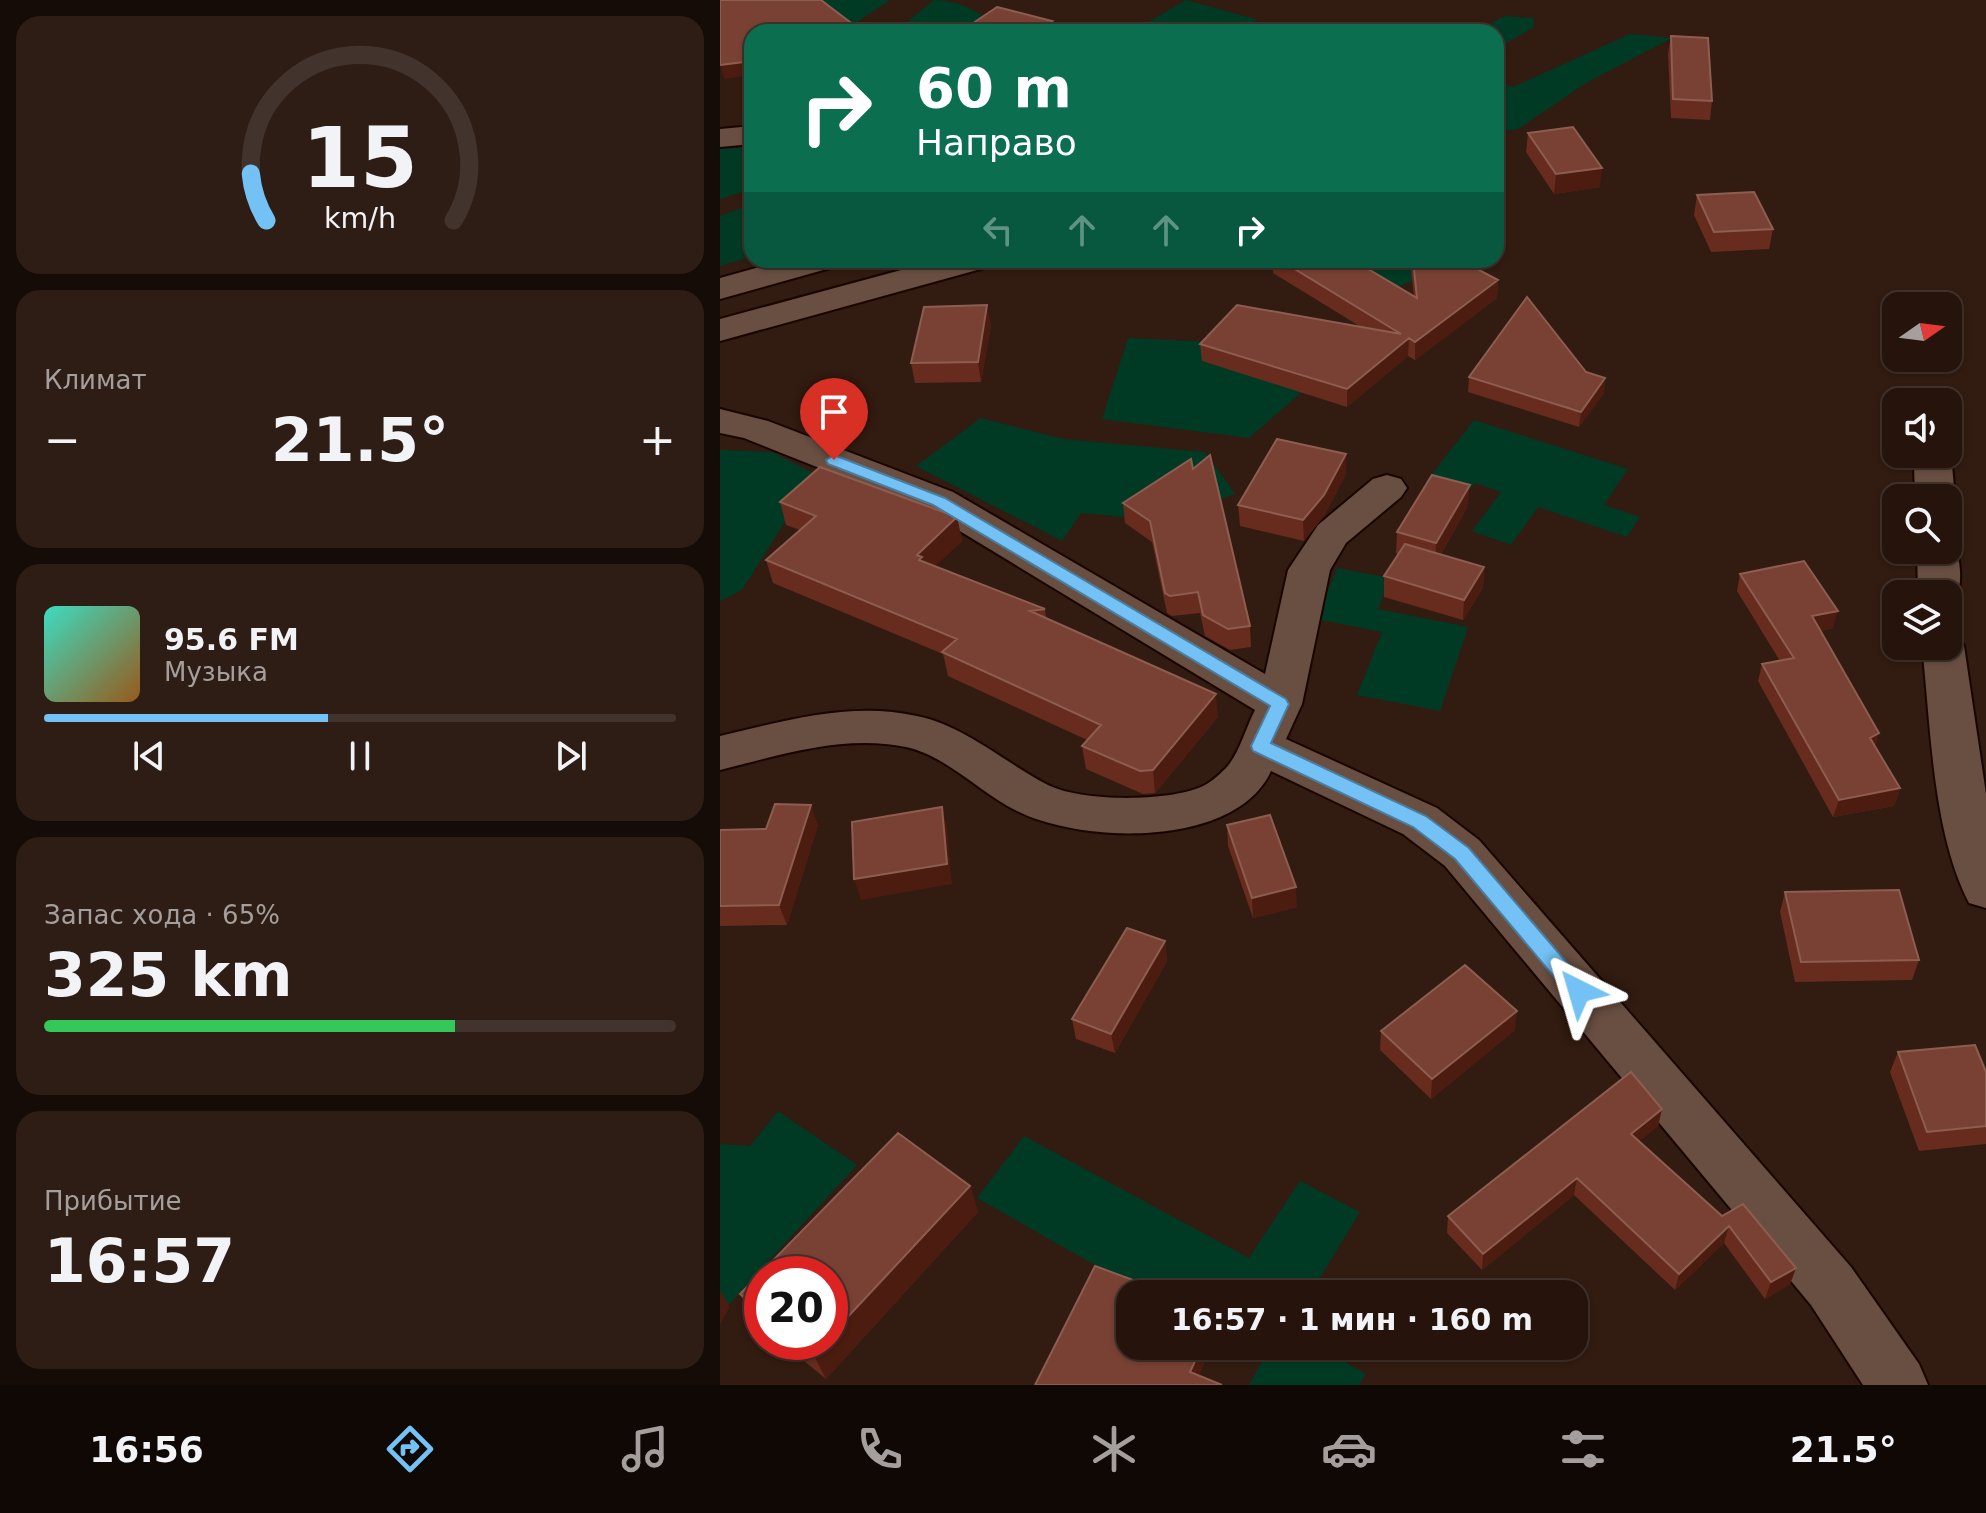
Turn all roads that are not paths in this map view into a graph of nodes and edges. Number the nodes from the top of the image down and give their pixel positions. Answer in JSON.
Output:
{"nodes":[{"id":1,"x":744,"y":136,"type":"edge"},
{"id":2,"x":720,"y":138,"type":"edge"},
{"id":3,"x":794,"y":268,"type":"edge"},
{"id":4,"x":947,"y":268,"type":"edge"},
{"id":5,"x":720,"y":289,"type":"edge"},
{"id":6,"x":720,"y":330,"type":"edge"},
{"id":7,"x":720,"y":421,"type":"edge"},
{"id":8,"x":1387,"y":488,"type":"dead end"},
{"id":9,"x":1945,"y":660,"type":"edge"},
{"id":10,"x":1270,"y":725,"type":"junction"},
{"id":11,"x":720,"y":753,"type":"edge"},
{"id":12,"x":1986,"y":889,"type":"edge"},
{"id":13,"x":1898,"y":1385,"type":"edge"}],
"edges":[{"from":1,"to":2,"type":"lane"},
{"from":3,"to":5,"type":"lane"},
{"from":4,"to":6,"type":"lane"},
{"from":7,"to":10,"type":"lane"},
{"from":8,"to":10,"type":"lane"},
{"from":9,"to":12,"type":"lane"},
{"from":10,"to":11,"type":"lane"},
{"from":10,"to":13,"type":"lane"}]}
